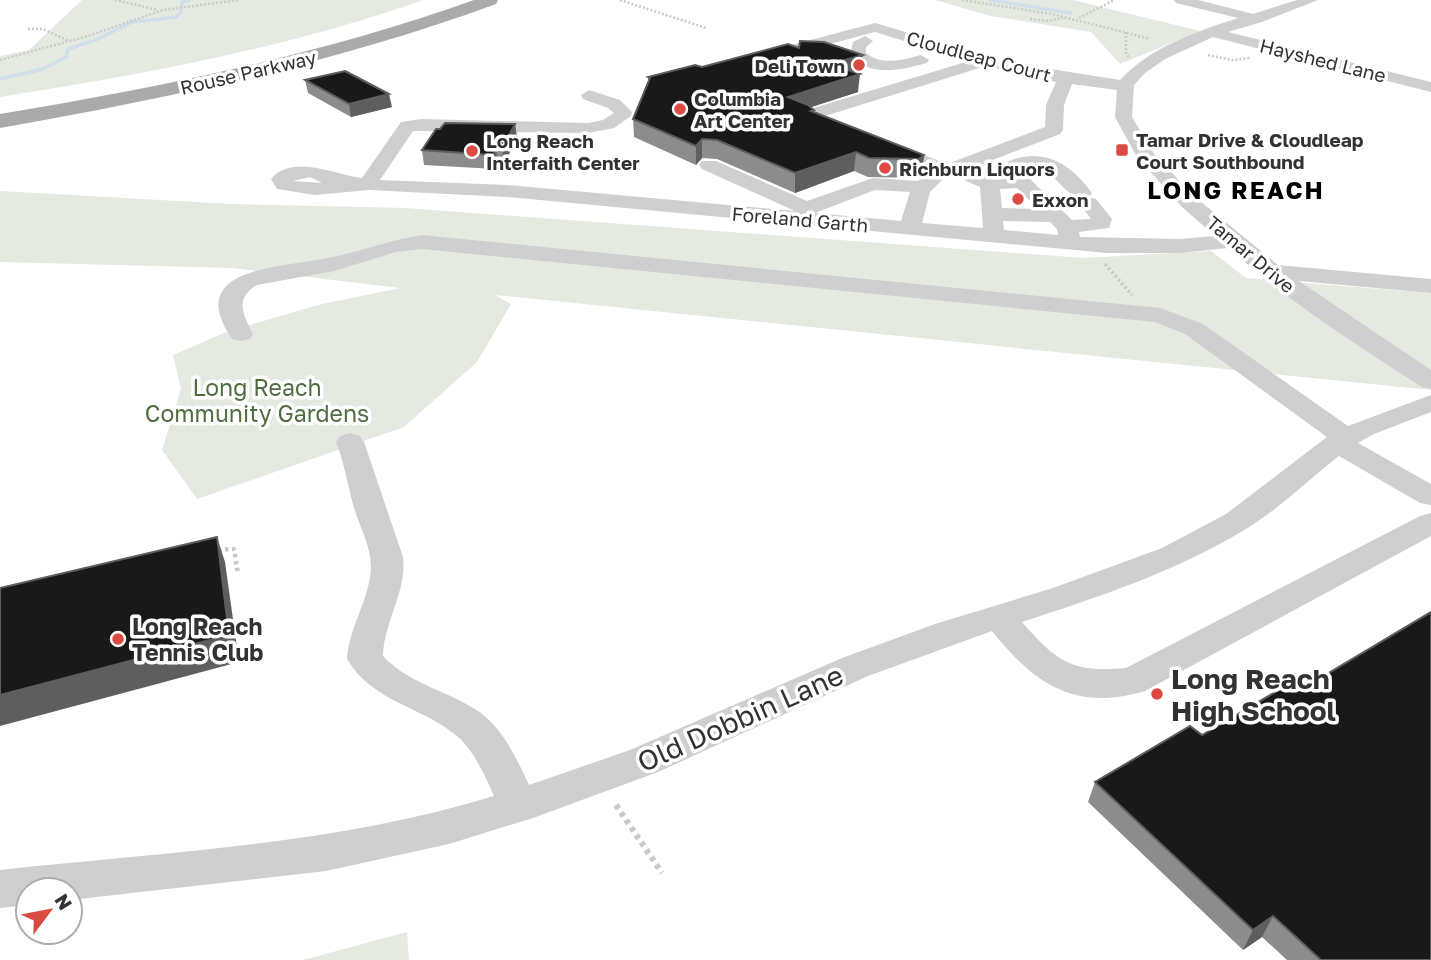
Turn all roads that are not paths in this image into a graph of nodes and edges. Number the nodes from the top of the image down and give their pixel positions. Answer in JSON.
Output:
{"nodes":[{"id":1,"x":459,"y":0,"type":"edge"},
{"id":2,"x":490,"y":0,"type":"edge"},
{"id":3,"x":1181,"y":0,"type":"edge"},
{"id":4,"x":1311,"y":0,"type":"edge"},
{"id":5,"x":1257,"y":19,"type":"junction"},
{"id":6,"x":1215,"y":33,"type":"junction"},
{"id":7,"x":842,"y":40,"type":"junction"},
{"id":8,"x":876,"y":45,"type":"junction"},
{"id":9,"x":951,"y":51,"type":"junction"},
{"id":10,"x":921,"y":60,"type":"junction"},
{"id":11,"x":985,"y":61,"type":"junction"},
{"id":12,"x":1066,"y":78,"type":"junction"},
{"id":13,"x":1125,"y":86,"type":"junction"},
{"id":14,"x":1431,"y":87,"type":"edge"},
{"id":15,"x":589,"y":95,"type":"dead end"},
{"id":16,"x":0,"y":110,"type":"edge"},
{"id":17,"x":0,"y":121,"type":"edge"},
{"id":18,"x":709,"y":165,"type":"dead end"},
{"id":19,"x":950,"y":170,"type":"junction"},
{"id":20,"x":1019,"y":175,"type":"junction"},
{"id":21,"x":990,"y":184,"type":"junction"},
{"id":22,"x":922,"y":187,"type":"junction"},
{"id":23,"x":804,"y":214,"type":"junction"},
{"id":24,"x":993,"y":214,"type":"junction"},
{"id":25,"x":910,"y":229,"type":"junction"},
{"id":26,"x":1071,"y":233,"type":"junction"},
{"id":27,"x":994,"y":237,"type":"junction"},
{"id":28,"x":1233,"y":241,"type":"junction"},
{"id":29,"x":1269,"y":271,"type":"junction"},
{"id":30,"x":1431,"y":286,"type":"edge"},
{"id":31,"x":241,"y":334,"type":"dead end"},
{"id":32,"x":1431,"y":381,"type":"edge"},
{"id":33,"x":1431,"y":403,"type":"edge"},
{"id":34,"x":1342,"y":440,"type":"junction"},
{"id":35,"x":350,"y":442,"type":"dead end"},
{"id":36,"x":1431,"y":496,"type":"edge"},
{"id":37,"x":1431,"y":523,"type":"edge"},
{"id":38,"x":999,"y":617,"type":"junction"},
{"id":39,"x":519,"y":806,"type":"junction"},
{"id":40,"x":0,"y":889,"type":"edge"}],
"edges":[{"from":1,"to":16,"type":"main road","name":"Rouse Parkway"},
{"from":2,"to":17,"type":"main road","name":"Rouse Parkway"},
{"from":3,"to":5,"type":"street"},
{"from":4,"to":5,"type":"street"},
{"from":5,"to":6,"type":"street"},
{"from":6,"to":13,"type":"street"},
{"from":6,"to":14,"type":"street","name":"Hayshed Lane"},
{"from":7,"to":7,"type":"street"},
{"from":7,"to":8,"type":"street"},
{"from":7,"to":9,"type":"street","name":"Cloudleap Court"},
{"from":8,"to":10,"type":"street"},
{"from":8,"to":10,"type":"street"},
{"from":9,"to":10,"type":"street"},
{"from":9,"to":11,"type":"street","name":"Cloudleap Court"},
{"from":11,"to":12,"type":"street","name":"Cloudleap Court"},
{"from":11,"to":19,"type":"street"},
{"from":12,"to":13,"type":"street","name":"Cloudleap Court"},
{"from":12,"to":19,"type":"street"},
{"from":13,"to":28,"type":"street","name":"Tamar Drive"},
{"from":15,"to":23,"type":"street","name":"Foreland Garth"},
{"from":18,"to":23,"type":"street"},
{"from":19,"to":21,"type":"street"},
{"from":19,"to":22,"type":"street"},
{"from":20,"to":21,"type":"street"},
{"from":20,"to":26,"type":"street"},
{"from":20,"to":26,"type":"street"},
{"from":21,"to":24,"type":"street"},
{"from":22,"to":23,"type":"street"},
{"from":22,"to":25,"type":"street"},
{"from":23,"to":25,"type":"street","name":"Foreland Garth"},
{"from":24,"to":26,"type":"street"},
{"from":24,"to":27,"type":"street"},
{"from":25,"to":27,"type":"street","name":"Foreland Garth"},
{"from":26,"to":27,"type":"street","name":"Foreland Garth"},
{"from":26,"to":28,"type":"street","name":"Foreland Garth"},
{"from":28,"to":29,"type":"street","name":"Tamar Drive"},
{"from":29,"to":30,"type":"street"},
{"from":29,"to":32,"type":"street","name":"Tamar Drive"},
{"from":31,"to":34,"type":"street"},
{"from":33,"to":34,"type":"street","name":"Old Dobbin Lane"},
{"from":34,"to":36,"type":"street"},
{"from":34,"to":38,"type":"street","name":"Old Dobbin Lane"},
{"from":35,"to":39,"type":"street"},
{"from":37,"to":38,"type":"street"},
{"from":38,"to":39,"type":"street","name":"Old Dobbin Lane"},
{"from":39,"to":40,"type":"street","name":"Old Dobbin Lane"}]}
